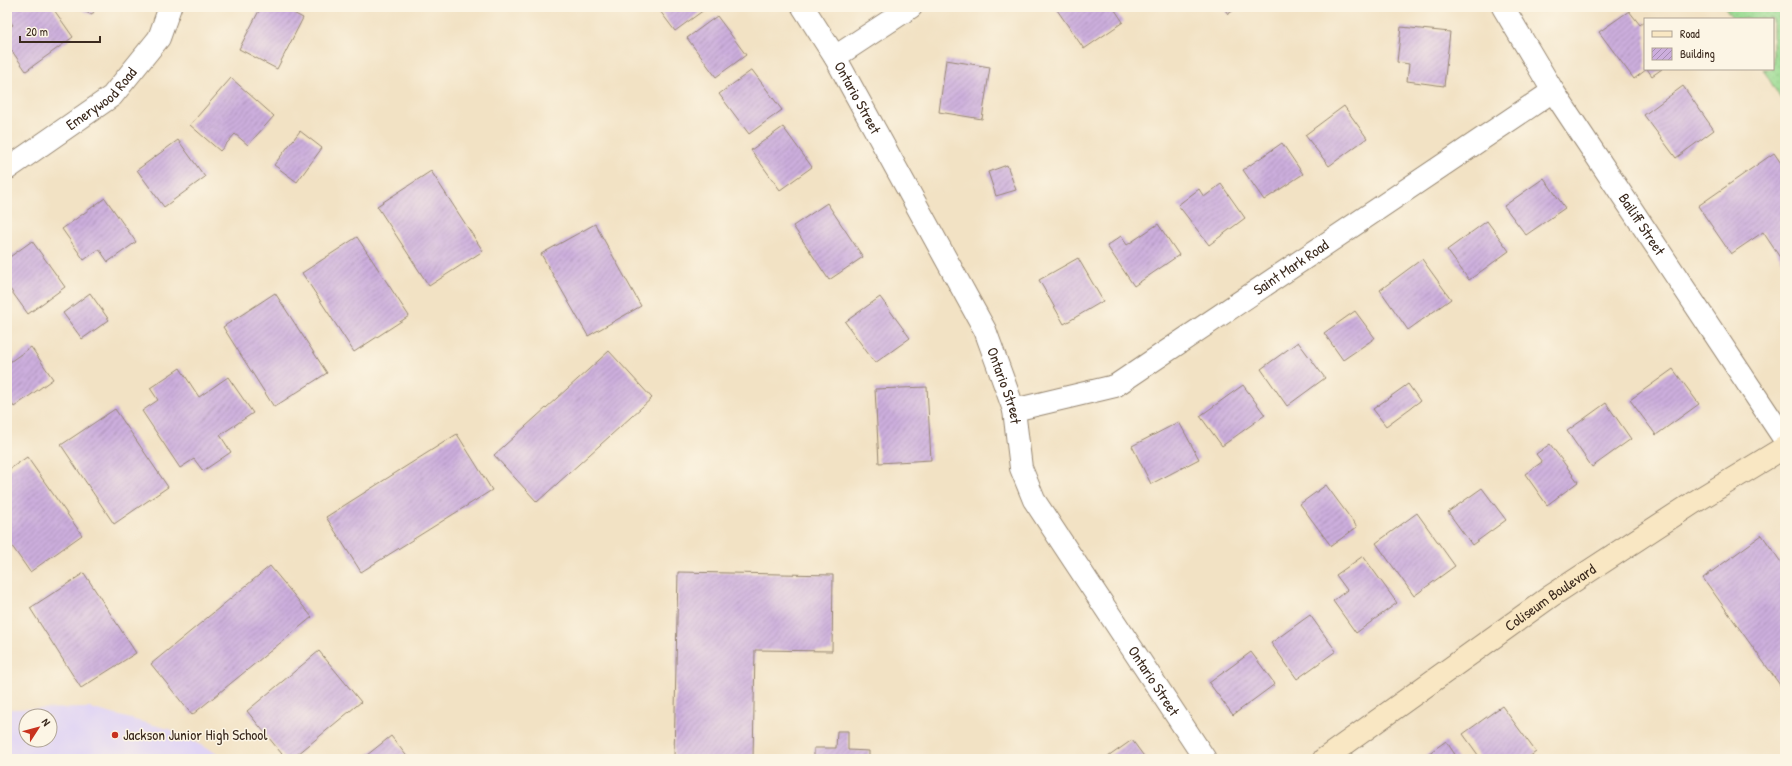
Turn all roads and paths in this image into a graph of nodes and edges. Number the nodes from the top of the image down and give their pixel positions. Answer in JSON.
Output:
{"nodes":[{"id":1,"x":170,"y":7,"type":"edge"},
{"id":2,"x":803,"y":7,"type":"edge"},
{"id":3,"x":911,"y":7,"type":"edge"},
{"id":4,"x":1503,"y":7,"type":"edge"},
{"id":5,"x":835,"y":57,"type":"junction"},
{"id":6,"x":1553,"y":92,"type":"junction"},
{"id":7,"x":7,"y":169,"type":"edge"},
{"id":8,"x":1014,"y":410,"type":"junction"},
{"id":9,"x":1785,"y":440,"type":"edge"},
{"id":10,"x":1785,"y":447,"type":"edge"},
{"id":11,"x":1205,"y":759,"type":"edge"},
{"id":12,"x":1324,"y":759,"type":"edge"}],
"edges":[{"from":1,"to":7,"type":"street","name":"Emerywood Road"},
{"from":2,"to":5,"type":"street","name":"Ontario Street"},
{"from":3,"to":5,"type":"street"},
{"from":4,"to":6,"type":"street","name":"Bailiff Street"},
{"from":5,"to":8,"type":"street","name":"Ontario Street"},
{"from":6,"to":8,"type":"street","name":"Saint Mark Road"},
{"from":6,"to":9,"type":"street","name":"Bailiff Street"},
{"from":8,"to":11,"type":"street","name":"Ontario Street"},
{"from":10,"to":12,"type":"main road","name":"Coliseum Boulevard"}]}
